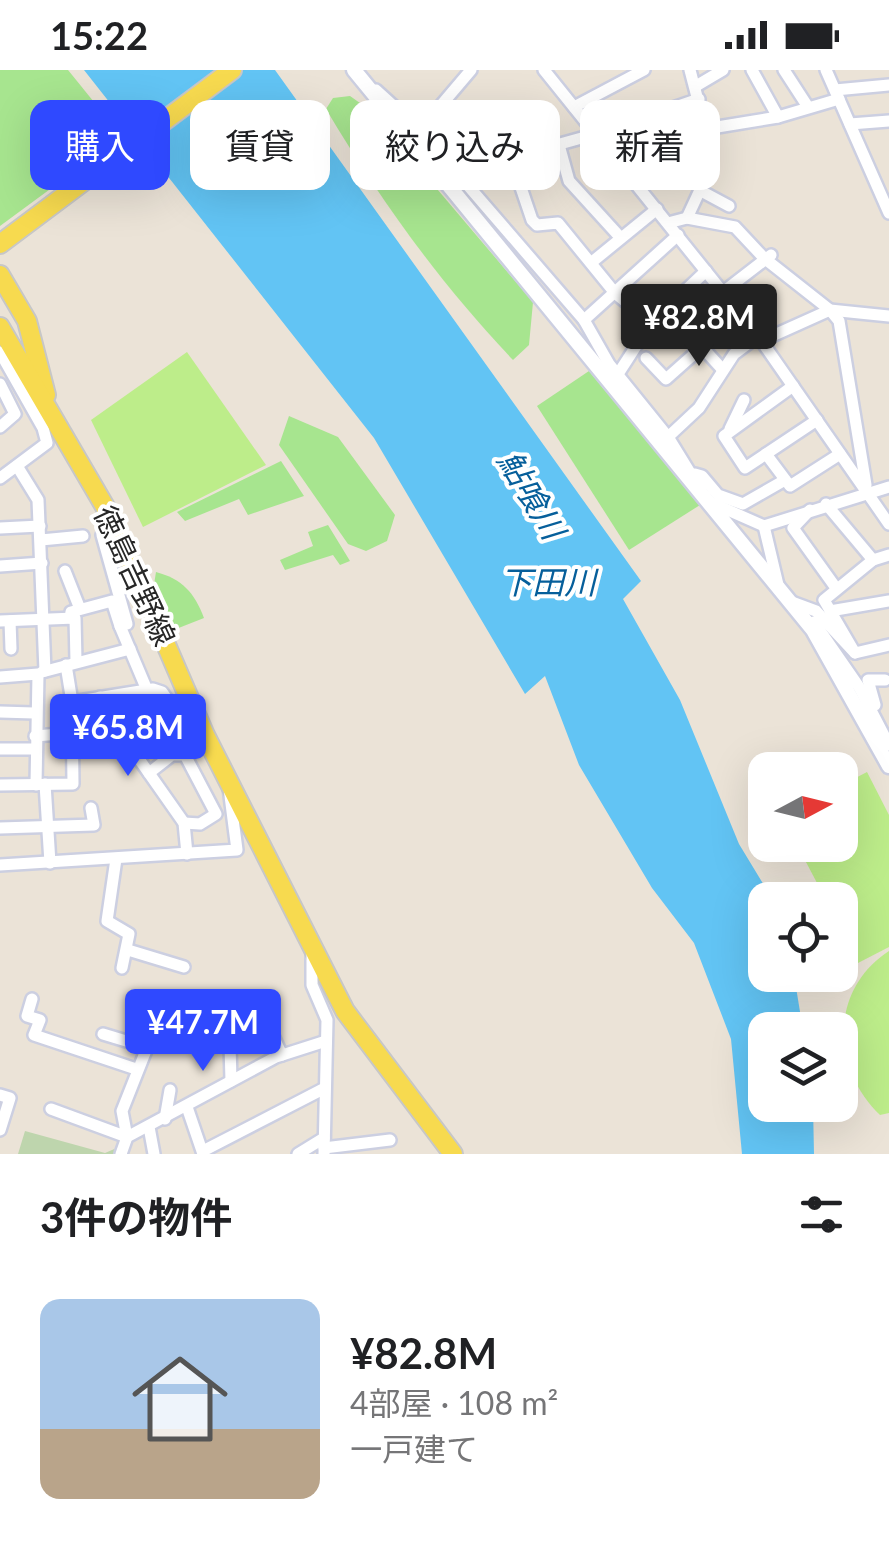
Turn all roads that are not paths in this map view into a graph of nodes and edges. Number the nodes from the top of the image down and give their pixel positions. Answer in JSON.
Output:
{"nodes":[{"id":1,"x":232,"y":70,"type":"edge"},
{"id":2,"x":354,"y":70,"type":"edge"},
{"id":3,"x":472,"y":70,"type":"edge"},
{"id":4,"x":544,"y":70,"type":"edge"},
{"id":5,"x":644,"y":70,"type":"edge"},
{"id":6,"x":690,"y":70,"type":"edge"},
{"id":7,"x":723,"y":70,"type":"edge"},
{"id":8,"x":752,"y":70,"type":"edge"},
{"id":9,"x":784,"y":70,"type":"edge"},
{"id":10,"x":826,"y":70,"type":"edge"},
{"id":11,"x":627,"y":74,"type":"edge"},
{"id":12,"x":889,"y":85,"type":"edge"},
{"id":13,"x":698,"y":93,"type":"junction"},
{"id":14,"x":837,"y":94,"type":"junction"},
{"id":15,"x":387,"y":100,"type":"edge"},
{"id":16,"x":446,"y":100,"type":"edge"},
{"id":17,"x":681,"y":100,"type":"edge"},
{"id":18,"x":700,"y":100,"type":"edge"},
{"id":19,"x":574,"y":107,"type":"junction"},
{"id":20,"x":808,"y":107,"type":"junction"},
{"id":21,"x":580,"y":114,"type":"edge"},
{"id":22,"x":778,"y":117,"type":"junction"},
{"id":23,"x":889,"y":122,"type":"edge"},
{"id":24,"x":850,"y":124,"type":"junction"},
{"id":25,"x":720,"y":131,"type":"edge"},
{"id":26,"x":580,"y":138,"type":"edge"},
{"id":27,"x":560,"y":144,"type":"joint"},
{"id":28,"x":471,"y":190,"type":"edge"},
{"id":29,"x":522,"y":190,"type":"edge"},
{"id":30,"x":641,"y":190,"type":"edge"},
{"id":31,"x":701,"y":191,"type":"joint"},
{"id":32,"x":886,"y":198,"type":"edge"},
{"id":33,"x":730,"y":206,"type":"dead end"},
{"id":34,"x":656,"y":209,"type":"junction"},
{"id":35,"x":889,"y":213,"type":"edge"},
{"id":36,"x":687,"y":218,"type":"junction"},
{"id":37,"x":668,"y":223,"type":"junction"},
{"id":38,"x":678,"y":235,"type":"junction"},
{"id":39,"x":619,"y":236,"type":"junction"},
{"id":40,"x":0,"y":244,"type":"edge"},
{"id":41,"x":768,"y":256,"type":"junction"},
{"id":42,"x":592,"y":262,"type":"junction"},
{"id":43,"x":706,"y":271,"type":"junction"},
{"id":44,"x":0,"y":275,"type":"edge"},
{"id":45,"x":723,"y":292,"type":"junction"},
{"id":46,"x":615,"y":293,"type":"junction"},
{"id":47,"x":674,"y":301,"type":"junction"},
{"id":48,"x":830,"y":310,"type":"junction"},
{"id":49,"x":889,"y":316,"type":"edge"},
{"id":50,"x":584,"y":320,"type":"junction"},
{"id":51,"x":650,"y":323,"type":"junction"},
{"id":52,"x":0,"y":327,"type":"edge"},
{"id":53,"x":760,"y":338,"type":"junction"},
{"id":54,"x":702,"y":347,"type":"junction"},
{"id":55,"x":0,"y":352,"type":"edge"},
{"id":56,"x":646,"y":358,"type":"dead end"},
{"id":57,"x":723,"y":370,"type":"junction"},
{"id":58,"x":618,"y":374,"type":"junction"},
{"id":59,"x":0,"y":384,"type":"edge"},
{"id":60,"x":793,"y":386,"type":"junction"},
{"id":61,"x":744,"y":400,"type":"dead end"},
{"id":62,"x":50,"y":413,"type":"junction"},
{"id":63,"x":816,"y":420,"type":"junction"},
{"id":64,"x":0,"y":427,"type":"edge"},
{"id":65,"x":668,"y":436,"type":"junction"},
{"id":66,"x":724,"y":436,"type":"junction"},
{"id":67,"x":766,"y":454,"type":"junction"},
{"id":68,"x":840,"y":454,"type":"junction"},
{"id":69,"x":18,"y":466,"type":"junction"},
{"id":70,"x":0,"y":477,"type":"edge"},
{"id":71,"x":785,"y":480,"type":"junction"},
{"id":72,"x":697,"y":482,"type":"junction"},
{"id":73,"x":889,"y":487,"type":"edge"},
{"id":74,"x":867,"y":492,"type":"junction"},
{"id":75,"x":714,"y":504,"type":"junction"},
{"id":76,"x":819,"y":506,"type":"junction"},
{"id":77,"x":111,"y":517,"type":"junction"},
{"id":78,"x":889,"y":524,"type":"edge"},
{"id":79,"x":40,"y":526,"type":"junction"},
{"id":80,"x":764,"y":526,"type":"junction"},
{"id":81,"x":0,"y":528,"type":"edge"},
{"id":82,"x":83,"y":536,"type":"dead end"},
{"id":83,"x":41,"y":540,"type":"junction"},
{"id":84,"x":889,"y":555,"type":"edge"},
{"id":85,"x":873,"y":560,"type":"junction"},
{"id":86,"x":42,"y":563,"type":"junction"},
{"id":87,"x":0,"y":566,"type":"edge"},
{"id":88,"x":65,"y":571,"type":"dead end"},
{"id":89,"x":836,"y":588,"type":"junction"},
{"id":90,"x":784,"y":595,"type":"junction"},
{"id":91,"x":889,"y":601,"type":"edge"},
{"id":92,"x":830,"y":612,"type":"junction"},
{"id":93,"x":75,"y":614,"type":"junction"},
{"id":94,"x":44,"y":620,"type":"junction"},
{"id":95,"x":5,"y":621,"type":"edge"},
{"id":96,"x":120,"y":626,"type":"junction"},
{"id":97,"x":889,"y":645,"type":"edge"},
{"id":98,"x":11,"y":649,"type":"dead end"},
{"id":99,"x":130,"y":649,"type":"junction"},
{"id":100,"x":856,"y":653,"type":"junction"},
{"id":101,"x":71,"y":663,"type":"junction"},
{"id":102,"x":42,"y":673,"type":"junction"},
{"id":103,"x":0,"y":677,"type":"edge"},
{"id":104,"x":885,"y":680,"type":"dead end"},
{"id":105,"x":852,"y":684,"type":"junction"},
{"id":106,"x":147,"y":690,"type":"junction"},
{"id":107,"x":100,"y":697,"type":"junction"},
{"id":108,"x":72,"y":702,"type":"junction"},
{"id":109,"x":875,"y":704,"type":"junction"},
{"id":110,"x":0,"y":712,"type":"edge"},
{"id":111,"x":34,"y":713,"type":"junction"},
{"id":112,"x":887,"y":721,"type":"edge"},
{"id":113,"x":172,"y":729,"type":"dead end"},
{"id":114,"x":72,"y":732,"type":"junction"},
{"id":115,"x":35,"y":742,"type":"junction"},
{"id":116,"x":888,"y":744,"type":"edge"},
{"id":117,"x":211,"y":747,"type":"junction"},
{"id":118,"x":0,"y":749,"type":"edge"},
{"id":119,"x":73,"y":749,"type":"junction"},
{"id":120,"x":139,"y":749,"type":"junction"},
{"id":121,"x":889,"y":766,"type":"edge"},
{"id":122,"x":149,"y":773,"type":"junction"},
{"id":123,"x":40,"y":784,"type":"junction"},
{"id":124,"x":0,"y":785,"type":"edge"},
{"id":125,"x":229,"y":785,"type":"junction"},
{"id":126,"x":91,"y":808,"type":"dead end"},
{"id":127,"x":184,"y":824,"type":"junction"},
{"id":128,"x":0,"y":828,"type":"edge"},
{"id":129,"x":48,"y":828,"type":"junction"},
{"id":130,"x":187,"y":854,"type":"junction"},
{"id":131,"x":116,"y":859,"type":"junction"},
{"id":132,"x":50,"y":863,"type":"junction"},
{"id":133,"x":0,"y":866,"type":"edge"},
{"id":134,"x":128,"y":950,"type":"junction"},
{"id":135,"x":312,"y":950,"type":"junction"},
{"id":136,"x":184,"y":967,"type":"dead end"},
{"id":137,"x":122,"y":968,"type":"dead end"},
{"id":138,"x":32,"y":999,"type":"dead end"},
{"id":139,"x":262,"y":1012,"type":"dead end"},
{"id":140,"x":158,"y":1020,"type":"dead end"},
{"id":141,"x":103,"y":1034,"type":"dead end"},
{"id":142,"x":326,"y":1041,"type":"junction"},
{"id":143,"x":230,"y":1044,"type":"dead end"},
{"id":144,"x":146,"y":1047,"type":"junction"},
{"id":145,"x":282,"y":1055,"type":"junction"},
{"id":146,"x":136,"y":1070,"type":"junction"},
{"id":147,"x":231,"y":1082,"type":"junction"},
{"id":148,"x":325,"y":1088,"type":"junction"},
{"id":149,"x":170,"y":1090,"type":"dead end"},
{"id":150,"x":0,"y":1095,"type":"edge"},
{"id":151,"x":186,"y":1107,"type":"junction"},
{"id":152,"x":51,"y":1109,"type":"dead end"},
{"id":153,"x":165,"y":1119,"type":"junction"},
{"id":154,"x":148,"y":1127,"type":"junction"},
{"id":155,"x":0,"y":1130,"type":"edge"},
{"id":156,"x":127,"y":1137,"type":"junction"},
{"id":157,"x":390,"y":1140,"type":"dead end"},
{"id":158,"x":324,"y":1147,"type":"edge"},
{"id":159,"x":366,"y":1149,"type":"edge"},
{"id":160,"x":203,"y":1152,"type":"edge"},
{"id":161,"x":121,"y":1154,"type":"edge"},
{"id":162,"x":154,"y":1154,"type":"edge"},
{"id":163,"x":299,"y":1154,"type":"edge"},
{"id":164,"x":453,"y":1154,"type":"edge"}],
"edges":[{"from":1,"to":40,"type":"main road"},
{"from":2,"to":15,"type":"street"},
{"from":2,"to":72,"type":"street"},
{"from":3,"to":16,"type":"street"},
{"from":4,"to":19,"type":"street"},
{"from":5,"to":11,"type":"street"},
{"from":6,"to":13,"type":"street"},
{"from":7,"to":13,"type":"street"},
{"from":8,"to":22,"type":"street"},
{"from":9,"to":20,"type":"street"},
{"from":10,"to":14,"type":"street"},
{"from":11,"to":19,"type":"street"},
{"from":12,"to":14,"type":"street"},
{"from":13,"to":17,"type":"street"},
{"from":13,"to":18,"type":"street"},
{"from":14,"to":20,"type":"street"},
{"from":14,"to":24,"type":"street"},
{"from":19,"to":21,"type":"street"},
{"from":20,"to":22,"type":"street"},
{"from":22,"to":25,"type":"street"},
{"from":23,"to":24,"type":"street"},
{"from":24,"to":32,"type":"street"},
{"from":26,"to":27,"type":"street"},
{"from":27,"to":39,"type":"street"},
{"from":28,"to":50,"type":"street"},
{"from":29,"to":42,"type":"street"},
{"from":30,"to":34,"type":"street"},
{"from":31,"to":33,"type":"street"},
{"from":31,"to":36,"type":"street"},
{"from":32,"to":35,"type":"street"},
{"from":34,"to":37,"type":"street"},
{"from":34,"to":39,"type":"street"},
{"from":36,"to":37,"type":"street"},
{"from":36,"to":41,"type":"street"},
{"from":37,"to":38,"type":"street"},
{"from":38,"to":43,"type":"street"},
{"from":38,"to":46,"type":"street"},
{"from":39,"to":42,"type":"street"},
{"from":41,"to":45,"type":"street"},
{"from":41,"to":48,"type":"street"},
{"from":42,"to":46,"type":"street"},
{"from":43,"to":45,"type":"street"},
{"from":43,"to":47,"type":"street"},
{"from":44,"to":62,"type":"main road","name":"徳島吉野線"},
{"from":45,"to":53,"type":"street"},
{"from":46,"to":50,"type":"street"},
{"from":46,"to":51,"type":"street"},
{"from":47,"to":51,"type":"street"},
{"from":47,"to":54,"type":"street"},
{"from":48,"to":49,"type":"street"},
{"from":48,"to":53,"type":"street"},
{"from":48,"to":74,"type":"street"},
{"from":50,"to":58,"type":"street"},
{"from":51,"to":58,"type":"street"},
{"from":52,"to":62,"type":"main road","name":"徳島吉野線"},
{"from":53,"to":57,"type":"street"},
{"from":53,"to":60,"type":"street"},
{"from":54,"to":56,"type":"street"},
{"from":54,"to":57,"type":"street"},
{"from":55,"to":69,"type":"street"},
{"from":57,"to":65,"type":"street"},
{"from":58,"to":65,"type":"street"},
{"from":59,"to":64,"type":"street"},
{"from":60,"to":63,"type":"street"},
{"from":60,"to":66,"type":"street"},
{"from":61,"to":66,"type":"street"},
{"from":62,"to":77,"type":"main road","name":"徳島吉野線"},
{"from":63,"to":67,"type":"street"},
{"from":63,"to":68,"type":"street"},
{"from":65,"to":72,"type":"street"},
{"from":66,"to":67,"type":"street"},
{"from":67,"to":71,"type":"street"},
{"from":68,"to":71,"type":"street"},
{"from":68,"to":74,"type":"street"},
{"from":69,"to":70,"type":"street"},
{"from":69,"to":79,"type":"street"},
{"from":71,"to":72,"type":"street"},
{"from":72,"to":75,"type":"street"},
{"from":73,"to":74,"type":"street"},
{"from":74,"to":76,"type":"street"},
{"from":74,"to":78,"type":"street"},
{"from":75,"to":80,"type":"street"},
{"from":75,"to":90,"type":"street"},
{"from":76,"to":80,"type":"street"},
{"from":76,"to":85,"type":"street"},
{"from":76,"to":89,"type":"street"},
{"from":77,"to":96,"type":"street"},
{"from":77,"to":117,"type":"main road","name":"徳島吉野線"},
{"from":79,"to":81,"type":"street"},
{"from":79,"to":83,"type":"street"},
{"from":80,"to":90,"type":"street"},
{"from":82,"to":83,"type":"street"},
{"from":83,"to":86,"type":"street"},
{"from":84,"to":85,"type":"street"},
{"from":85,"to":89,"type":"street"},
{"from":86,"to":87,"type":"street"},
{"from":86,"to":94,"type":"street"},
{"from":88,"to":93,"type":"street"},
{"from":89,"to":92,"type":"street"},
{"from":90,"to":100,"type":"street"},
{"from":90,"to":105,"type":"street"},
{"from":91,"to":92,"type":"street"},
{"from":92,"to":100,"type":"street"},
{"from":93,"to":94,"type":"street"},
{"from":93,"to":96,"type":"street"},
{"from":93,"to":101,"type":"street"},
{"from":94,"to":95,"type":"street"},
{"from":94,"to":102,"type":"street"},
{"from":95,"to":98,"type":"street"},
{"from":96,"to":99,"type":"street"},
{"from":97,"to":100,"type":"street"},
{"from":99,"to":101,"type":"street"},
{"from":99,"to":106,"type":"street"},
{"from":101,"to":102,"type":"street"},
{"from":101,"to":108,"type":"street"},
{"from":102,"to":103,"type":"street"},
{"from":102,"to":111,"type":"street"},
{"from":104,"to":109,"type":"street"},
{"from":105,"to":109,"type":"street"},
{"from":105,"to":116,"type":"street"},
{"from":105,"to":121,"type":"street"},
{"from":106,"to":107,"type":"street"},
{"from":106,"to":117,"type":"street"},
{"from":107,"to":108,"type":"street"},
{"from":107,"to":120,"type":"street"},
{"from":108,"to":114,"type":"street"},
{"from":109,"to":112,"type":"street"},
{"from":110,"to":111,"type":"street"},
{"from":111,"to":115,"type":"street"},
{"from":112,"to":116,"type":"street"},
{"from":113,"to":120,"type":"street"},
{"from":114,"to":115,"type":"street"},
{"from":114,"to":119,"type":"street"},
{"from":115,"to":118,"type":"street"},
{"from":115,"to":123,"type":"street"},
{"from":117,"to":125,"type":"main road","name":"徳島吉野線"},
{"from":119,"to":120,"type":"street"},
{"from":119,"to":123,"type":"street"},
{"from":120,"to":122,"type":"street"},
{"from":122,"to":127,"type":"street"},
{"from":122,"to":127,"type":"street"},
{"from":123,"to":124,"type":"street"},
{"from":123,"to":129,"type":"street"},
{"from":125,"to":130,"type":"street"},
{"from":125,"to":135,"type":"main road","name":"徳島吉野線"},
{"from":126,"to":129,"type":"street"},
{"from":127,"to":130,"type":"street"},
{"from":128,"to":129,"type":"street"},
{"from":129,"to":132,"type":"street"},
{"from":130,"to":131,"type":"street"},
{"from":131,"to":132,"type":"street"},
{"from":131,"to":134,"type":"street"},
{"from":132,"to":133,"type":"street"},
{"from":134,"to":136,"type":"street"},
{"from":134,"to":137,"type":"street"},
{"from":135,"to":142,"type":"street"},
{"from":135,"to":164,"type":"main road","name":"徳島吉野線"},
{"from":138,"to":146,"type":"street"},
{"from":139,"to":145,"type":"street"},
{"from":140,"to":144,"type":"street"},
{"from":141,"to":144,"type":"street"},
{"from":142,"to":145,"type":"street"},
{"from":142,"to":148,"type":"street"},
{"from":143,"to":147,"type":"street"},
{"from":144,"to":146,"type":"street"},
{"from":145,"to":147,"type":"street"},
{"from":146,"to":156,"type":"street"},
{"from":147,"to":151,"type":"street"},
{"from":148,"to":158,"type":"street"},
{"from":148,"to":160,"type":"street"},
{"from":149,"to":153,"type":"street"},
{"from":150,"to":155,"type":"street"},
{"from":151,"to":153,"type":"street"},
{"from":151,"to":160,"type":"street"},
{"from":152,"to":156,"type":"street"},
{"from":153,"to":154,"type":"street"},
{"from":154,"to":156,"type":"street"},
{"from":154,"to":162,"type":"street"},
{"from":156,"to":161,"type":"street"},
{"from":157,"to":159,"type":"street"},
{"from":158,"to":159,"type":"street"},
{"from":158,"to":163,"type":"street"}]}
